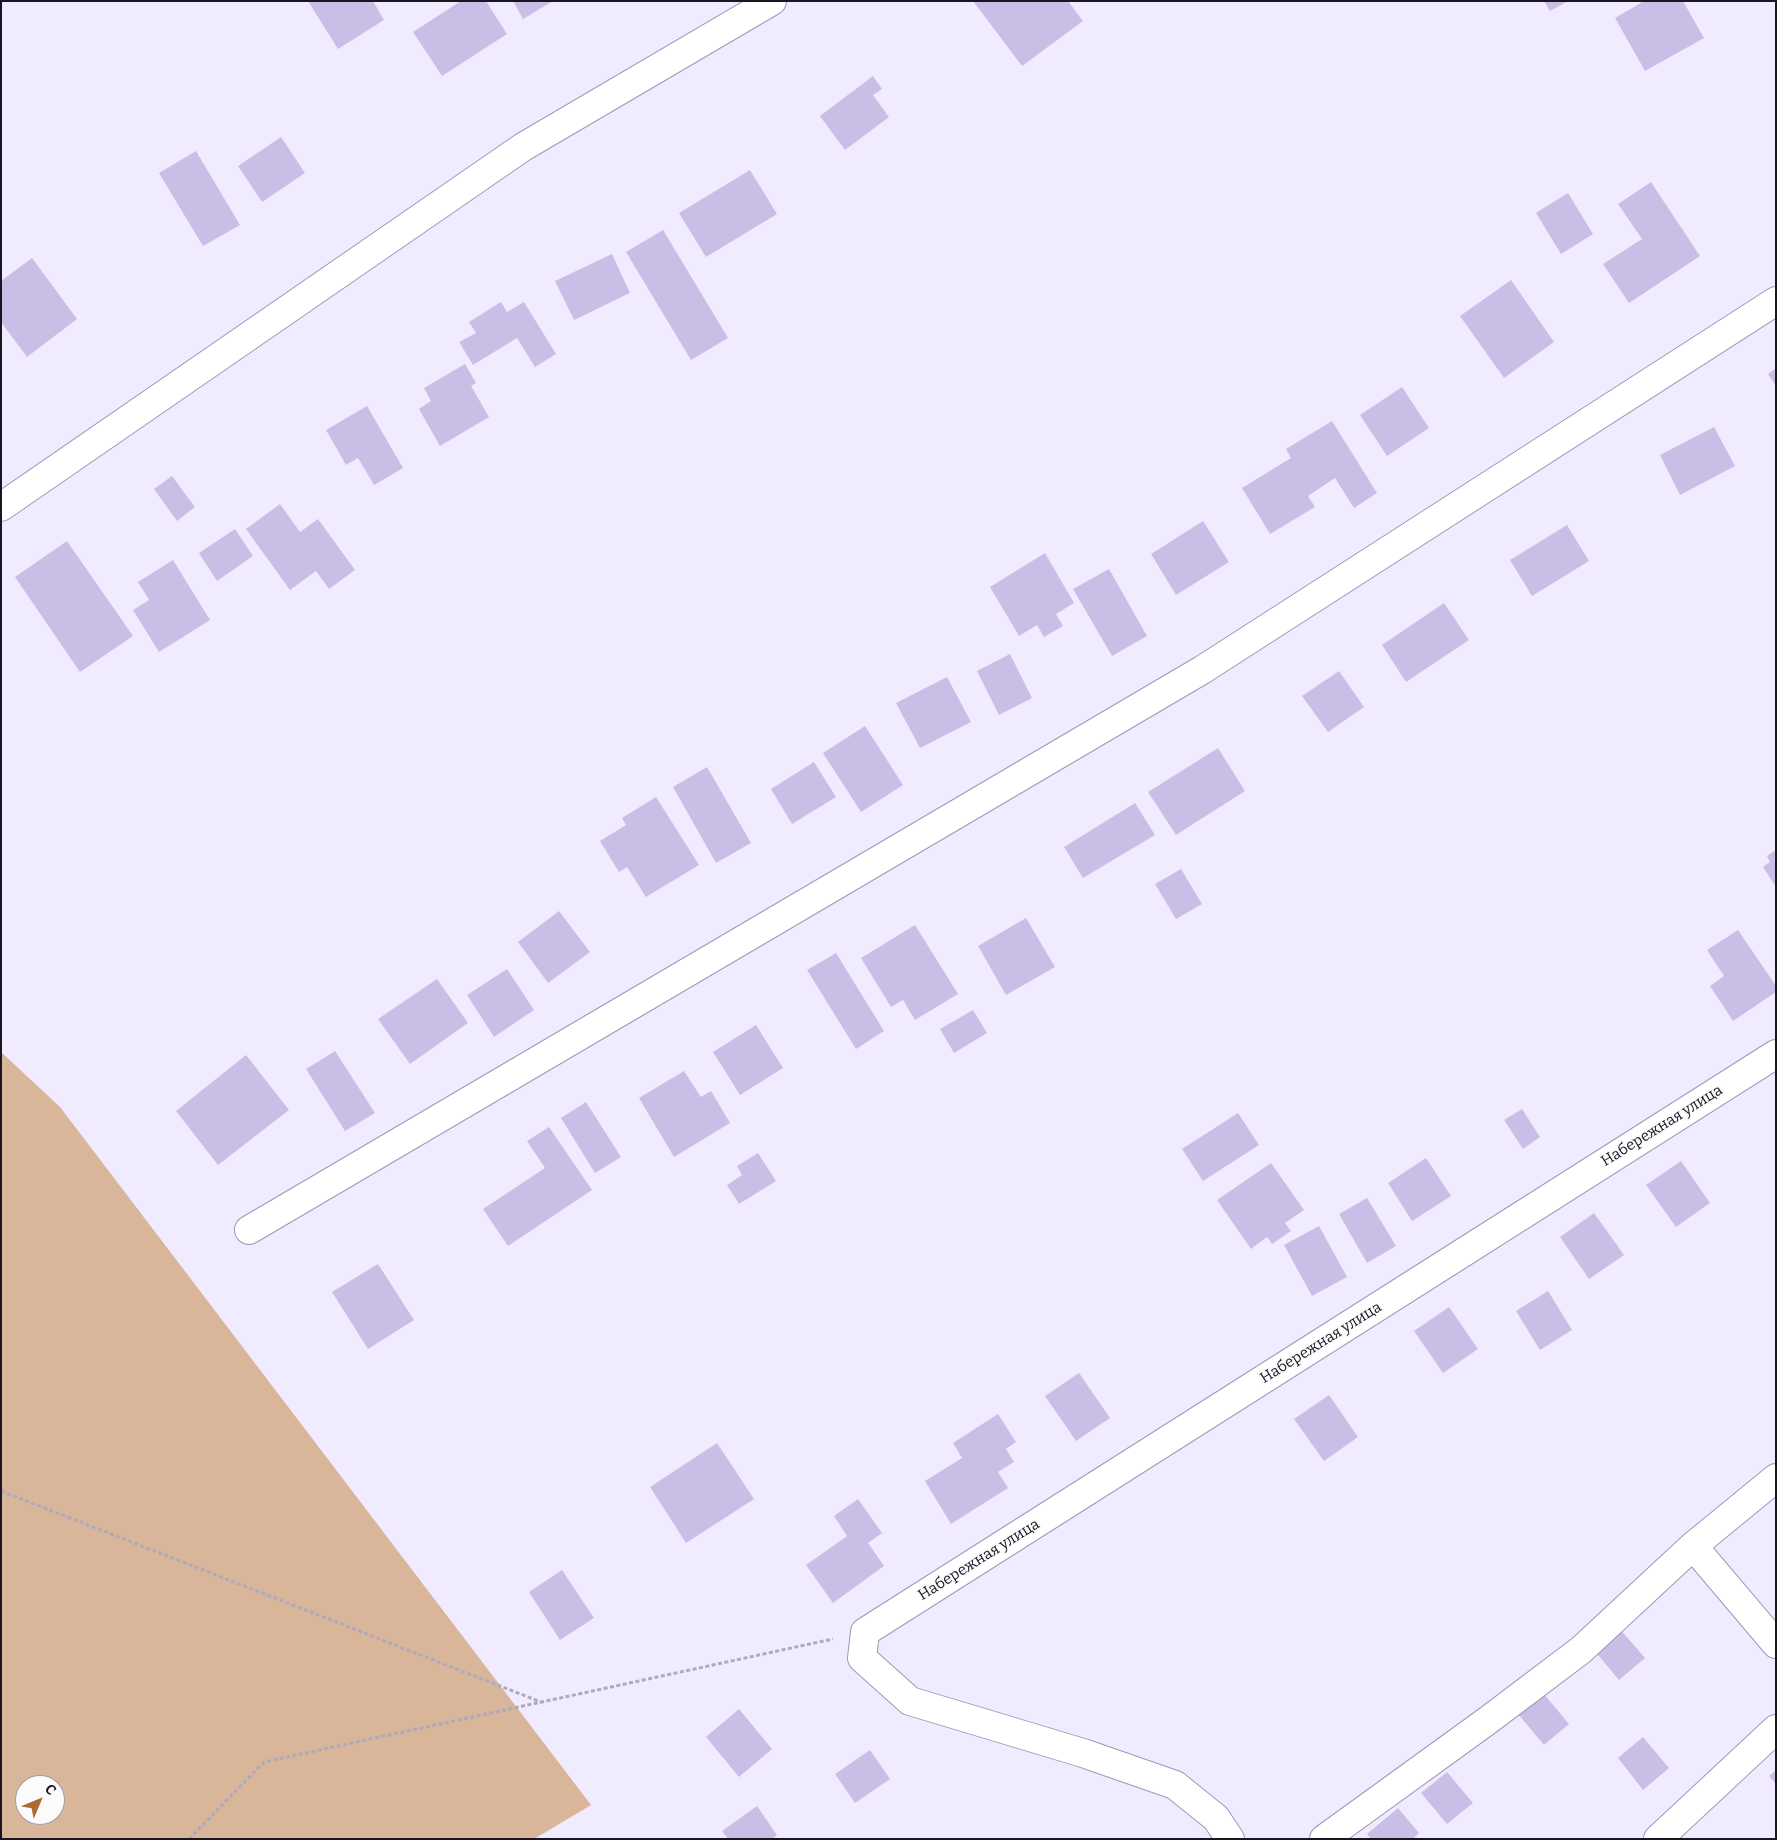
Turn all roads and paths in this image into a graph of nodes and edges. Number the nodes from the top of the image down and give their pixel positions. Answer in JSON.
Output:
{"nodes":[{"id":1,"x":772,"y":1,"type":"edge"},
{"id":2,"x":1776,"y":301,"type":"edge"},
{"id":3,"x":1,"y":507,"type":"edge"},
{"id":4,"x":1776,"y":1054,"type":"edge"},
{"id":5,"x":249,"y":1230,"type":"dead end"},
{"id":6,"x":1776,"y":1478,"type":"edge"},
{"id":7,"x":1,"y":1491,"type":"edge"},
{"id":8,"x":1693,"y":1546,"type":"junction"},
{"id":9,"x":865,"y":1632,"type":"junction"},
{"id":10,"x":1776,"y":1644,"type":"edge"},
{"id":11,"x":541,"y":1702,"type":"junction"},
{"id":12,"x":1776,"y":1729,"type":"edge"},
{"id":13,"x":189,"y":1839,"type":"edge"},
{"id":14,"x":1230,"y":1839,"type":"edge"},
{"id":15,"x":1324,"y":1839,"type":"edge"},
{"id":16,"x":1658,"y":1839,"type":"edge"}],
"edges":[{"from":1,"to":3,"type":"street"},
{"from":2,"to":5,"type":"street"},
{"from":4,"to":9,"type":"street","name":"Набережная улица"},
{"from":6,"to":8,"type":"street"},
{"from":7,"to":11,"type":"path"},
{"from":8,"to":10,"type":"street"},
{"from":8,"to":15,"type":"street"},
{"from":9,"to":11,"type":"path"},
{"from":9,"to":14,"type":"street"},
{"from":11,"to":13,"type":"path"},
{"from":12,"to":16,"type":"street"}]}
